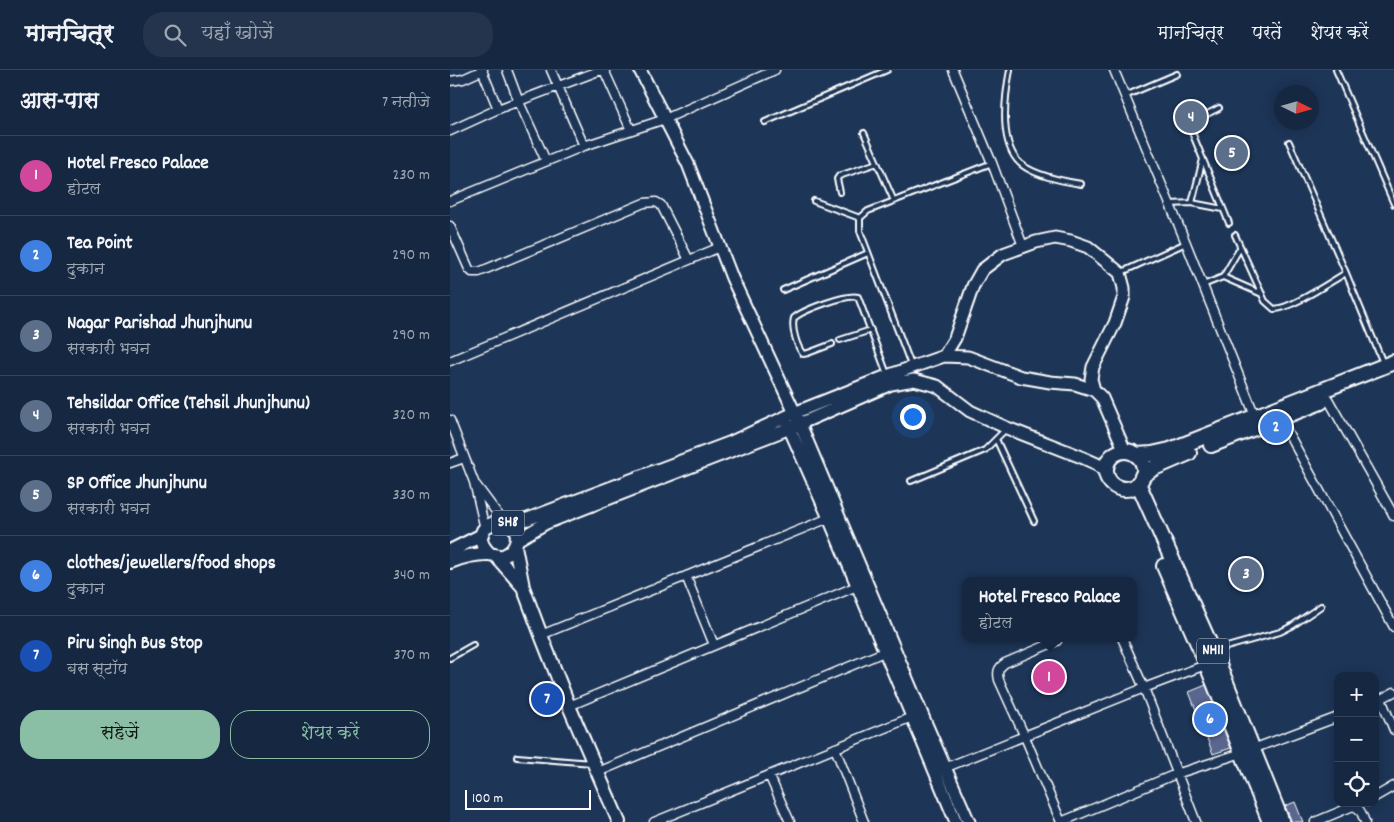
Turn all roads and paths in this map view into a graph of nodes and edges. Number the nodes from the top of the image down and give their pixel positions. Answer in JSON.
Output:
{"nodes":[{"id":1,"x":483,"y":70,"type":"edge"},
{"id":2,"x":507,"y":70,"type":"edge"},
{"id":3,"x":551,"y":70,"type":"edge"},
{"id":4,"x":602,"y":70,"type":"edge"},
{"id":5,"x":640,"y":70,"type":"edge"},
{"id":6,"x":775,"y":70,"type":"edge"},
{"id":7,"x":887,"y":70,"type":"edge"},
{"id":8,"x":953,"y":70,"type":"edge"},
{"id":9,"x":1010,"y":70,"type":"edge"},
{"id":10,"x":1114,"y":70,"type":"edge"},
{"id":11,"x":1336,"y":70,"type":"edge"},
{"id":12,"x":1177,"y":74,"type":"dead end"},
{"id":13,"x":451,"y":78,"type":"edge"},
{"id":14,"x":558,"y":87,"type":"junction"},
{"id":15,"x":1125,"y":96,"type":"junction"},
{"id":16,"x":519,"y":102,"type":"junction"},
{"id":17,"x":1218,"y":108,"type":"dead end"},
{"id":18,"x":498,"y":110,"type":"junction"},
{"id":19,"x":665,"y":119,"type":"junction"},
{"id":20,"x":766,"y":122,"type":"dead end"},
{"id":21,"x":631,"y":130,"type":"junction"},
{"id":22,"x":450,"y":131,"type":"edge"},
{"id":23,"x":864,"y":133,"type":"dead end"},
{"id":24,"x":1289,"y":142,"type":"dead end"},
{"id":25,"x":584,"y":146,"type":"junction"},
{"id":26,"x":1203,"y":159,"type":"junction"},
{"id":27,"x":546,"y":162,"type":"junction"},
{"id":28,"x":877,"y":163,"type":"junction"},
{"id":29,"x":992,"y":163,"type":"junction"},
{"id":30,"x":1082,"y":184,"type":"dead end"},
{"id":31,"x":840,"y":192,"type":"dead end"},
{"id":32,"x":450,"y":201,"type":"edge"},
{"id":33,"x":894,"y":201,"type":"junction"},
{"id":34,"x":814,"y":202,"type":"dead end"},
{"id":35,"x":1192,"y":203,"type":"junction"},
{"id":36,"x":1170,"y":204,"type":"junction"},
{"id":37,"x":1394,"y":204,"type":"edge"},
{"id":38,"x":1223,"y":209,"type":"junction"},
{"id":39,"x":860,"y":218,"type":"junction"},
{"id":40,"x":1230,"y":223,"type":"dead end"},
{"id":41,"x":450,"y":226,"type":"edge"},
{"id":42,"x":1235,"y":235,"type":"dead end"},
{"id":43,"x":1186,"y":242,"type":"junction"},
{"id":44,"x":454,"y":245,"type":"edge"},
{"id":45,"x":1023,"y":246,"type":"junction"},
{"id":46,"x":720,"y":247,"type":"junction"},
{"id":47,"x":1240,"y":248,"type":"junction"},
{"id":48,"x":868,"y":253,"type":"junction"},
{"id":49,"x":689,"y":260,"type":"junction"},
{"id":50,"x":1120,"y":273,"type":"junction"},
{"id":51,"x":1346,"y":273,"type":"junction"},
{"id":52,"x":1222,"y":277,"type":"junction"},
{"id":53,"x":1203,"y":284,"type":"junction"},
{"id":54,"x":783,"y":290,"type":"dead end"},
{"id":55,"x":1262,"y":294,"type":"junction"},
{"id":56,"x":871,"y":330,"type":"junction"},
{"id":57,"x":840,"y":340,"type":"dead end"},
{"id":58,"x":832,"y":344,"type":"dead end"},
{"id":59,"x":944,"y":356,"type":"junction"},
{"id":60,"x":450,"y":361,"type":"edge"},
{"id":61,"x":1391,"y":367,"type":"edge"},
{"id":62,"x":912,"y":368,"type":"junction"},
{"id":63,"x":887,"y":376,"type":"junction"},
{"id":64,"x":1094,"y":390,"type":"junction"},
{"id":65,"x":1328,"y":399,"type":"junction"},
{"id":66,"x":1256,"y":416,"type":"junction"},
{"id":67,"x":1280,"y":418,"type":"junction"},
{"id":68,"x":450,"y":420,"type":"edge"},
{"id":69,"x":792,"y":421,"type":"junction"},
{"id":70,"x":1007,"y":428,"type":"junction"},
{"id":71,"x":996,"y":439,"type":"junction"},
{"id":72,"x":1130,"y":453,"type":"junction"},
{"id":73,"x":464,"y":458,"type":"junction"},
{"id":74,"x":450,"y":463,"type":"edge"},
{"id":75,"x":1106,"y":473,"type":"junction"},
{"id":76,"x":911,"y":481,"type":"dead end"},
{"id":77,"x":474,"y":482,"type":"junction"},
{"id":78,"x":1137,"y":482,"type":"junction"},
{"id":79,"x":1394,"y":516,"type":"edge"},
{"id":80,"x":829,"y":518,"type":"junction"},
{"id":81,"x":1034,"y":521,"type":"dead end"},
{"id":82,"x":506,"y":522,"type":"junction"},
{"id":83,"x":483,"y":532,"type":"junction"},
{"id":84,"x":516,"y":543,"type":"junction"},
{"id":85,"x":450,"y":551,"type":"edge"},
{"id":86,"x":492,"y":554,"type":"junction"},
{"id":87,"x":450,"y":562,"type":"edge"},
{"id":88,"x":686,"y":576,"type":"junction"},
{"id":89,"x":857,"y":586,"type":"junction"},
{"id":90,"x":523,"y":587,"type":"junction"},
{"id":91,"x":1321,"y":606,"type":"dead end"},
{"id":92,"x":1394,"y":627,"type":"edge"},
{"id":93,"x":541,"y":635,"type":"junction"},
{"id":94,"x":1055,"y":642,"type":"edge"},
{"id":95,"x":1124,"y":642,"type":"edge"},
{"id":96,"x":714,"y":644,"type":"junction"},
{"id":97,"x":473,"y":645,"type":"dead end"},
{"id":98,"x":884,"y":652,"type":"junction"},
{"id":99,"x":450,"y":658,"type":"edge"},
{"id":100,"x":1212,"y":659,"type":"junction"},
{"id":101,"x":1144,"y":688,"type":"junction"},
{"id":102,"x":1394,"y":692,"type":"edge"},
{"id":103,"x":1379,"y":700,"type":"edge"},
{"id":104,"x":1379,"y":702,"type":"edge"},
{"id":105,"x":569,"y":706,"type":"junction"},
{"id":106,"x":912,"y":717,"type":"junction"},
{"id":107,"x":1334,"y":718,"type":"edge"},
{"id":108,"x":1394,"y":730,"type":"edge"},
{"id":109,"x":1025,"y":737,"type":"junction"},
{"id":110,"x":835,"y":748,"type":"junction"},
{"id":111,"x":1246,"y":751,"type":"junction"},
{"id":112,"x":517,"y":757,"type":"dead end"},
{"id":113,"x":596,"y":768,"type":"junction"},
{"id":114,"x":940,"y":770,"type":"junction"},
{"id":115,"x":1176,"y":774,"type":"junction"},
{"id":116,"x":769,"y":775,"type":"junction"},
{"id":117,"x":1394,"y":786,"type":"edge"},
{"id":118,"x":1379,"y":795,"type":"edge"},
{"id":119,"x":1357,"y":808,"type":"joint"},
{"id":120,"x":619,"y":822,"type":"edge"},
{"id":121,"x":654,"y":822,"type":"edge"},
{"id":122,"x":790,"y":822,"type":"edge"},
{"id":123,"x":864,"y":822,"type":"edge"},
{"id":124,"x":956,"y":822,"type":"edge"},
{"id":125,"x":969,"y":822,"type":"edge"},
{"id":126,"x":1061,"y":822,"type":"edge"},
{"id":127,"x":1196,"y":822,"type":"edge"},
{"id":128,"x":1270,"y":822,"type":"edge"},
{"id":129,"x":1282,"y":822,"type":"edge"},
{"id":130,"x":1315,"y":822,"type":"edge"},
{"id":131,"x":1365,"y":822,"type":"edge"}],
"edges":[{"from":1,"to":13,"type":"street"},
{"from":1,"to":18,"type":"street"},
{"from":2,"to":16,"type":"street"},
{"from":3,"to":14,"type":"street"},
{"from":4,"to":14,"type":"street"},
{"from":4,"to":21,"type":"street"},
{"from":5,"to":19,"type":"street"},
{"from":6,"to":19,"type":"street"},
{"from":7,"to":20,"type":"lane"},
{"from":8,"to":29,"type":"street"},
{"from":9,"to":30,"type":"lane"},
{"from":10,"to":15,"type":"street"},
{"from":11,"to":37,"type":"lane"},
{"from":12,"to":15,"type":"lane"},
{"from":14,"to":16,"type":"street"},
{"from":14,"to":25,"type":"street"},
{"from":15,"to":36,"type":"street"},
{"from":16,"to":18,"type":"street"},
{"from":16,"to":27,"type":"street"},
{"from":17,"to":26,"type":"lane"},
{"from":18,"to":22,"type":"street"},
{"from":19,"to":21,"type":"street"},
{"from":19,"to":46,"type":"street"},
{"from":21,"to":25,"type":"street"},
{"from":23,"to":28,"type":"lane"},
{"from":24,"to":51,"type":"lane"},
{"from":25,"to":27,"type":"street"},
{"from":26,"to":35,"type":"lane"},
{"from":26,"to":38,"type":"lane"},
{"from":27,"to":32,"type":"street"},
{"from":28,"to":31,"type":"lane"},
{"from":28,"to":33,"type":"lane"},
{"from":29,"to":33,"type":"lane"},
{"from":29,"to":45,"type":"street"},
{"from":33,"to":39,"type":"lane"},
{"from":34,"to":39,"type":"lane"},
{"from":35,"to":36,"type":"lane"},
{"from":35,"to":38,"type":"lane"},
{"from":36,"to":43,"type":"street"},
{"from":38,"to":40,"type":"lane"},
{"from":39,"to":48,"type":"lane"},
{"from":41,"to":44,"type":"street"},
{"from":42,"to":47,"type":"lane"},
{"from":43,"to":50,"type":"lane"},
{"from":43,"to":53,"type":"street"},
{"from":44,"to":49,"type":"street"},
{"from":45,"to":50,"type":"street"},
{"from":45,"to":59,"type":"street"},
{"from":46,"to":49,"type":"street"},
{"from":46,"to":69,"type":"street"},
{"from":47,"to":52,"type":"lane"},
{"from":47,"to":55,"type":"lane"},
{"from":48,"to":54,"type":"lane"},
{"from":48,"to":62,"type":"lane"},
{"from":49,"to":60,"type":"street"},
{"from":50,"to":64,"type":"street"},
{"from":51,"to":55,"type":"lane"},
{"from":51,"to":61,"type":"lane"},
{"from":52,"to":53,"type":"lane"},
{"from":52,"to":55,"type":"lane"},
{"from":53,"to":66,"type":"street"},
{"from":56,"to":57,"type":"lane"},
{"from":56,"to":58,"type":"lane"},
{"from":56,"to":63,"type":"lane"},
{"from":59,"to":62,"type":"street"},
{"from":59,"to":64,"type":"street"},
{"from":61,"to":65,"type":"highway"},
{"from":61,"to":66,"type":"highway"},
{"from":62,"to":63,"type":"street"},
{"from":63,"to":69,"type":"street"},
{"from":64,"to":72,"type":"street"},
{"from":65,"to":67,"type":"highway"},
{"from":65,"to":79,"type":"street"},
{"from":66,"to":72,"type":"highway"},
{"from":67,"to":78,"type":"highway"},
{"from":67,"to":92,"type":"street"},
{"from":68,"to":73,"type":"street"},
{"from":69,"to":70,"type":"street"},
{"from":69,"to":80,"type":"street"},
{"from":69,"to":82,"type":"street"},
{"from":69,"to":84,"type":"street"},
{"from":69,"to":114,"type":"street"},
{"from":70,"to":71,"type":"lane"},
{"from":70,"to":75,"type":"street"},
{"from":71,"to":76,"type":"lane"},
{"from":71,"to":81,"type":"lane"},
{"from":72,"to":75,"type":"highway"},
{"from":72,"to":78,"type":"highway","number":"NH11"},
{"from":73,"to":74,"type":"street"},
{"from":73,"to":77,"type":"street"},
{"from":75,"to":78,"type":"highway"},
{"from":77,"to":82,"type":"street"},
{"from":77,"to":83,"type":"street"},
{"from":78,"to":100,"type":"highway","number":"NH11"},
{"from":80,"to":88,"type":"street"},
{"from":80,"to":89,"type":"street"},
{"from":82,"to":83,"type":"main road","number":"SH8"},
{"from":82,"to":84,"type":"main road","number":"SH8"},
{"from":83,"to":85,"type":"main road","number":"SH8"},
{"from":83,"to":86,"type":"main road","number":"SH8"},
{"from":84,"to":86,"type":"main road","number":"SH8"},
{"from":84,"to":90,"type":"main road","number":"SH8"},
{"from":86,"to":87,"type":"main road","number":"SH8"},
{"from":86,"to":90,"type":"main road","number":"SH8"},
{"from":88,"to":93,"type":"street"},
{"from":88,"to":96,"type":"street"},
{"from":89,"to":96,"type":"street"},
{"from":89,"to":98,"type":"street"},
{"from":90,"to":93,"type":"main road","number":"SH8"},
{"from":91,"to":100,"type":"lane"},
{"from":93,"to":105,"type":"main road","number":"SH8"},
{"from":94,"to":109,"type":"street"},
{"from":95,"to":101,"type":"street"},
{"from":96,"to":105,"type":"street"},
{"from":97,"to":99,"type":"lane"},
{"from":98,"to":106,"type":"street"},
{"from":98,"to":113,"type":"street"},
{"from":100,"to":101,"type":"street"},
{"from":100,"to":111,"type":"highway","number":"NH11"},
{"from":101,"to":109,"type":"street"},
{"from":101,"to":115,"type":"street"},
{"from":102,"to":103,"type":"street"},
{"from":104,"to":108,"type":"street"},
{"from":105,"to":113,"type":"main road","number":"SH8"},
{"from":106,"to":110,"type":"street"},
{"from":106,"to":114,"type":"street"},
{"from":107,"to":111,"type":"street"},
{"from":109,"to":114,"type":"street"},
{"from":109,"to":126,"type":"street"},
{"from":110,"to":116,"type":"street"},
{"from":110,"to":123,"type":"street"},
{"from":111,"to":115,"type":"street"},
{"from":111,"to":128,"type":"highway","number":"NH11"},
{"from":111,"to":129,"type":"highway","number":"NH11"},
{"from":112,"to":113,"type":"lane"},
{"from":113,"to":120,"type":"main road","number":"SH8"},
{"from":114,"to":124,"type":"street"},
{"from":114,"to":125,"type":"street"},
{"from":115,"to":126,"type":"street"},
{"from":115,"to":127,"type":"street"},
{"from":116,"to":121,"type":"street"},
{"from":116,"to":122,"type":"street"},
{"from":117,"to":118,"type":"street"},
{"from":119,"to":130,"type":"street"},
{"from":119,"to":131,"type":"street"}]}
